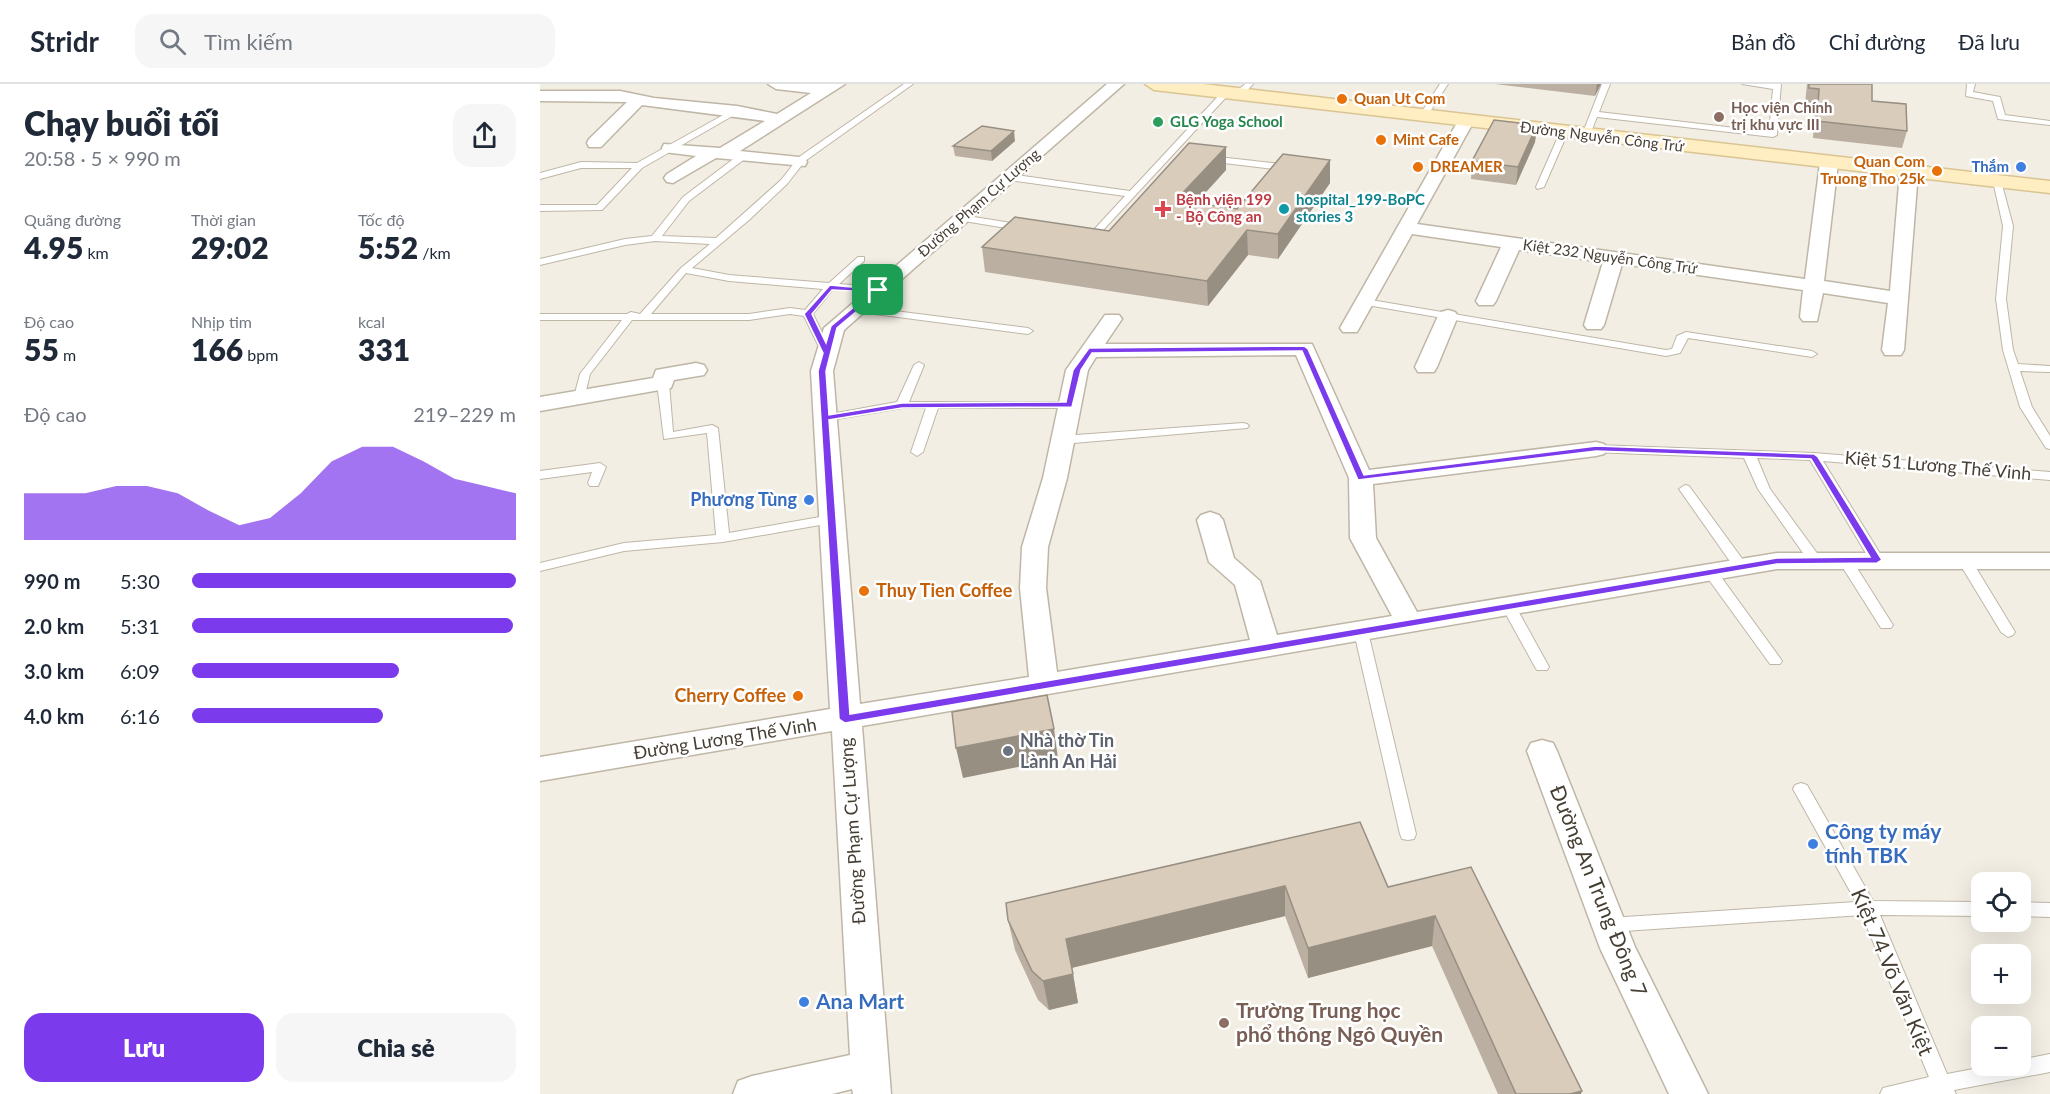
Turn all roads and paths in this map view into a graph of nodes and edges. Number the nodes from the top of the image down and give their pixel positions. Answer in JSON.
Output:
{"nodes":[{"id":1,"x":776,"y":84,"type":"edge"},
{"id":2,"x":909,"y":84,"type":"edge"},
{"id":3,"x":1116,"y":84,"type":"edge"},
{"id":4,"x":1154,"y":84,"type":"edge"},
{"id":5,"x":1444,"y":84,"type":"edge"},
{"id":6,"x":1606,"y":84,"type":"edge"},
{"id":7,"x":1746,"y":84,"type":"edge"},
{"id":8,"x":1971,"y":84,"type":"edge"},
{"id":9,"x":1777,"y":86,"type":"edge"},
{"id":10,"x":831,"y":87,"type":"edge"},
{"id":11,"x":1238,"y":90,"type":"edge"},
{"id":12,"x":540,"y":96,"type":"edge"},
{"id":13,"x":560,"y":96,"type":"junction"},
{"id":14,"x":638,"y":100,"type":"junction"},
{"id":15,"x":550,"y":110,"type":"dead end"},
{"id":16,"x":738,"y":111,"type":"junction"},
{"id":17,"x":1594,"y":114,"type":"junction"},
{"id":18,"x":1423,"y":116,"type":"junction"},
{"id":19,"x":781,"y":119,"type":"junction"},
{"id":20,"x":1466,"y":121,"type":"junction"},
{"id":21,"x":2050,"y":123,"type":"edge"},
{"id":22,"x":1564,"y":132,"type":"junction"},
{"id":23,"x":1586,"y":135,"type":"junction"},
{"id":24,"x":595,"y":143,"type":"dead end"},
{"id":25,"x":670,"y":148,"type":"junction"},
{"id":26,"x":719,"y":153,"type":"junction"},
{"id":27,"x":1169,"y":154,"type":"junction"},
{"id":28,"x":743,"y":156,"type":"junction"},
{"id":29,"x":1181,"y":156,"type":"edge"},
{"id":30,"x":1205,"y":158,"type":"edge"},
{"id":31,"x":800,"y":162,"type":"junction"},
{"id":32,"x":1829,"y":163,"type":"junction"},
{"id":33,"x":639,"y":166,"type":"junction"},
{"id":34,"x":1300,"y":170,"type":"edge"},
{"id":35,"x":1909,"y":172,"type":"junction"},
{"id":36,"x":540,"y":176,"type":"edge"},
{"id":37,"x":1008,"y":177,"type":"junction"},
{"id":38,"x":673,"y":178,"type":"dead end"},
{"id":39,"x":1996,"y":182,"type":"junction"},
{"id":40,"x":1540,"y":187,"type":"dead end"},
{"id":41,"x":2050,"y":187,"type":"edge"},
{"id":42,"x":1132,"y":194,"type":"junction"},
{"id":43,"x":540,"y":208,"type":"edge"},
{"id":44,"x":961,"y":218,"type":"junction"},
{"id":45,"x":1406,"y":228,"type":"junction"},
{"id":46,"x":1036,"y":230,"type":"edge"},
{"id":47,"x":1068,"y":235,"type":"edge"},
{"id":48,"x":655,"y":238,"type":"junction"},
{"id":49,"x":715,"y":241,"type":"junction"},
{"id":50,"x":1512,"y":243,"type":"junction"},
{"id":51,"x":1614,"y":258,"type":"junction"},
{"id":52,"x":861,"y":259,"type":"dead end"},
{"id":53,"x":540,"y":262,"type":"edge"},
{"id":54,"x":684,"y":270,"type":"junction"},
{"id":55,"x":1814,"y":286,"type":"junction"},
{"id":56,"x":830,"y":287,"type":"junction"},
{"id":57,"x":878,"y":290,"type":"junction"},
{"id":58,"x":1899,"y":298,"type":"junction"},
{"id":59,"x":1365,"y":302,"type":"junction"},
{"id":60,"x":1486,"y":302,"type":"dead end"},
{"id":61,"x":856,"y":309,"type":"junction"},
{"id":62,"x":808,"y":314,"type":"junction"},
{"id":63,"x":631,"y":315,"type":"junction"},
{"id":64,"x":644,"y":315,"type":"junction"},
{"id":65,"x":1448,"y":316,"type":"junction"},
{"id":66,"x":540,"y":317,"type":"edge"},
{"id":67,"x":1810,"y":317,"type":"dead end"},
{"id":68,"x":1112,"y":319,"type":"dead end"},
{"id":69,"x":1594,"y":325,"type":"dead end"},
{"id":70,"x":1350,"y":328,"type":"dead end"},
{"id":71,"x":1028,"y":331,"type":"dead end"},
{"id":72,"x":1893,"y":350,"type":"dead end"},
{"id":73,"x":1089,"y":351,"type":"junction"},
{"id":74,"x":827,"y":353,"type":"junction"},
{"id":75,"x":1812,"y":354,"type":"dead end"},
{"id":76,"x":919,"y":365,"type":"dead end"},
{"id":77,"x":1425,"y":367,"type":"dead end"},
{"id":78,"x":2014,"y":367,"type":"junction"},
{"id":79,"x":2050,"y":369,"type":"edge"},
{"id":80,"x":696,"y":370,"type":"dead end"},
{"id":81,"x":663,"y":382,"type":"junction"},
{"id":82,"x":580,"y":398,"type":"junction"},
{"id":83,"x":540,"y":404,"type":"edge"},
{"id":84,"x":902,"y":405,"type":"junction"},
{"id":85,"x":1069,"y":405,"type":"junction"},
{"id":86,"x":933,"y":406,"type":"junction"},
{"id":87,"x":825,"y":418,"type":"junction"},
{"id":88,"x":1243,"y":426,"type":"dead end"},
{"id":89,"x":1062,"y":440,"type":"junction"},
{"id":90,"x":2050,"y":445,"type":"edge"},
{"id":91,"x":1596,"y":449,"type":"joint"},
{"id":92,"x":917,"y":452,"type":"dead end"},
{"id":93,"x":1749,"y":455,"type":"junction"},
{"id":94,"x":1814,"y":457,"type":"junction"},
{"id":95,"x":540,"y":475,"type":"edge"},
{"id":96,"x":2050,"y":476,"type":"edge"},
{"id":97,"x":1361,"y":478,"type":"junction"},
{"id":98,"x":594,"y":483,"type":"dead end"},
{"id":99,"x":1685,"y":489,"type":"dead end"},
{"id":100,"x":831,"y":519,"type":"junction"},
{"id":101,"x":1210,"y":520,"type":"dead end"},
{"id":102,"x":723,"y":537,"type":"junction"},
{"id":103,"x":1815,"y":560,"type":"junction"},
{"id":104,"x":1845,"y":560,"type":"junction"},
{"id":105,"x":1877,"y":560,"type":"junction"},
{"id":106,"x":1965,"y":561,"type":"junction"},
{"id":107,"x":2050,"y":561,"type":"edge"},
{"id":108,"x":540,"y":567,"type":"edge"},
{"id":109,"x":1742,"y":567,"type":"junction"},
{"id":110,"x":1711,"y":573,"type":"junction"},
{"id":111,"x":1509,"y":607,"type":"junction"},
{"id":112,"x":1410,"y":624,"type":"junction"},
{"id":113,"x":1886,"y":625,"type":"dead end"},
{"id":114,"x":1361,"y":632,"type":"junction"},
{"id":115,"x":2008,"y":632,"type":"dead end"},
{"id":116,"x":1267,"y":648,"type":"junction"},
{"id":117,"x":1775,"y":661,"type":"dead end"},
{"id":118,"x":1542,"y":667,"type":"dead end"},
{"id":119,"x":1044,"y":685,"type":"junction"},
{"id":120,"x":845,"y":719,"type":"junction"},
{"id":121,"x":1542,"y":751,"type":"dead end"},
{"id":122,"x":540,"y":769,"type":"edge"},
{"id":123,"x":1801,"y":789,"type":"dead end"},
{"id":124,"x":1408,"y":834,"type":"dead end"},
{"id":125,"x":1868,"y":908,"type":"junction"},
{"id":126,"x":1971,"y":909,"type":"edge"},
{"id":127,"x":2031,"y":909,"type":"edge"},
{"id":128,"x":2050,"y":910,"type":"edge"},
{"id":129,"x":1609,"y":925,"type":"junction"},
{"id":130,"x":2050,"y":1063,"type":"edge"},
{"id":131,"x":871,"y":1081,"type":"edge"},
{"id":132,"x":1943,"y":1089,"type":"edge"},
{"id":133,"x":752,"y":1094,"type":"edge"},
{"id":134,"x":1689,"y":1094,"type":"edge"},
{"id":135,"x":1890,"y":1094,"type":"edge"}],
"edges":[{"from":1,"to":10,"type":"street"},
{"from":2,"to":31,"type":"lane"},
{"from":3,"to":37,"type":"street","name":"Đường Phạm Cự Lượng"},
{"from":4,"to":11,"type":"street","name":"Đường Nguyễn Công Trứ"},
{"from":5,"to":18,"type":"lane"},
{"from":6,"to":17,"type":"lane"},
{"from":7,"to":9,"type":"lane"},
{"from":8,"to":21,"type":"lane"},
{"from":9,"to":17,"type":"lane"},
{"from":10,"to":19,"type":"street"},
{"from":11,"to":18,"type":"street","name":"Đường Nguyễn Công Trứ"},
{"from":11,"to":27,"type":"lane"},
{"from":12,"to":13,"type":"street"},
{"from":13,"to":14,"type":"street"},
{"from":13,"to":15,"type":"street"},
{"from":14,"to":16,"type":"street"},
{"from":14,"to":24,"type":"street"},
{"from":16,"to":19,"type":"street"},
{"from":16,"to":25,"type":"lane"},
{"from":17,"to":23,"type":"lane"},
{"from":18,"to":20,"type":"street","name":"Đường Nguyễn Công Trứ"},
{"from":19,"to":26,"type":"street"},
{"from":20,"to":22,"type":"street","name":"Đường Nguyễn Công Trứ"},
{"from":20,"to":45,"type":"street"},
{"from":22,"to":23,"type":"street","name":"Đường Nguyễn Công Trứ"},
{"from":22,"to":40,"type":"lane"},
{"from":23,"to":32,"type":"street","name":"Đường Nguyễn Công Trứ"},
{"from":25,"to":26,"type":"street"},
{"from":25,"to":33,"type":"lane"},
{"from":26,"to":28,"type":"street"},
{"from":26,"to":38,"type":"street"},
{"from":27,"to":29,"type":"lane"},
{"from":27,"to":42,"type":"lane"},
{"from":28,"to":31,"type":"street"},
{"from":28,"to":48,"type":"lane"},
{"from":30,"to":34,"type":"lane"},
{"from":31,"to":49,"type":"lane"},
{"from":32,"to":35,"type":"street","name":"Đường Nguyễn Công Trứ"},
{"from":32,"to":55,"type":"street"},
{"from":33,"to":36,"type":"lane"},
{"from":33,"to":43,"type":"lane"},
{"from":35,"to":39,"type":"street","name":"Đường Nguyễn Công Trứ"},
{"from":35,"to":58,"type":"street"},
{"from":37,"to":42,"type":"lane"},
{"from":37,"to":44,"type":"street","name":"Đường Phạm Cự Lượng"},
{"from":39,"to":41,"type":"street","name":"Đường Nguyễn Công Trứ"},
{"from":39,"to":78,"type":"lane"},
{"from":42,"to":47,"type":"lane"},
{"from":44,"to":46,"type":"lane"},
{"from":44,"to":57,"type":"street","name":"Đường Phạm Cự Lượng"},
{"from":45,"to":50,"type":"street","name":"Kiệt 232 Nguyễn Công Trứ"},
{"from":45,"to":59,"type":"street"},
{"from":48,"to":49,"type":"lane"},
{"from":48,"to":53,"type":"lane"},
{"from":49,"to":54,"type":"lane"},
{"from":50,"to":51,"type":"street","name":"Kiệt 232 Nguyễn Công Trứ"},
{"from":50,"to":60,"type":"street"},
{"from":51,"to":55,"type":"street","name":"Kiệt 232 Nguyễn Công Trứ"},
{"from":51,"to":69,"type":"street"},
{"from":52,"to":56,"type":"lane"},
{"from":54,"to":56,"type":"lane"},
{"from":54,"to":64,"type":"lane"},
{"from":55,"to":58,"type":"street","name":"Kiệt 232 Nguyễn Công Trứ"},
{"from":55,"to":67,"type":"street"},
{"from":56,"to":57,"type":"lane"},
{"from":56,"to":62,"type":"lane"},
{"from":57,"to":61,"type":"street","name":"Đường Phạm Cự Lượng"},
{"from":58,"to":72,"type":"street"},
{"from":59,"to":65,"type":"lane"},
{"from":59,"to":70,"type":"street"},
{"from":61,"to":71,"type":"lane"},
{"from":61,"to":74,"type":"street","name":"Đường Phạm Cự Lượng"},
{"from":62,"to":64,"type":"lane"},
{"from":62,"to":74,"type":"lane"},
{"from":63,"to":64,"type":"lane"},
{"from":63,"to":66,"type":"lane"},
{"from":63,"to":82,"type":"lane"},
{"from":65,"to":75,"type":"lane"},
{"from":65,"to":77,"type":"street"},
{"from":68,"to":73,"type":"street"},
{"from":73,"to":85,"type":"street"},
{"from":73,"to":97,"type":"street"},
{"from":74,"to":87,"type":"street","name":"Đường Phạm Cự Lượng"},
{"from":76,"to":84,"type":"lane"},
{"from":78,"to":79,"type":"lane"},
{"from":78,"to":90,"type":"lane"},
{"from":80,"to":81,"type":"street"},
{"from":81,"to":82,"type":"street"},
{"from":81,"to":102,"type":"lane"},
{"from":82,"to":83,"type":"street"},
{"from":84,"to":86,"type":"lane"},
{"from":84,"to":87,"type":"lane"},
{"from":85,"to":86,"type":"lane"},
{"from":85,"to":89,"type":"street"},
{"from":86,"to":92,"type":"lane"},
{"from":87,"to":100,"type":"street","name":"Đường Phạm Cự Lượng"},
{"from":88,"to":89,"type":"lane"},
{"from":89,"to":119,"type":"street"},
{"from":91,"to":93,"type":"lane","name":"Kiệt 51 Lương Thế Vinh"},
{"from":91,"to":97,"type":"street","name":"Kiệt 51 Lương Thế Vinh"},
{"from":93,"to":94,"type":"lane","name":"Kiệt 51 Lương Thế Vinh"},
{"from":93,"to":103,"type":"lane"},
{"from":94,"to":96,"type":"lane","name":"Kiệt 51 Lương Thế Vinh"},
{"from":94,"to":105,"type":"lane"},
{"from":95,"to":98,"type":"lane"},
{"from":97,"to":112,"type":"street"},
{"from":99,"to":109,"type":"lane"},
{"from":100,"to":102,"type":"lane"},
{"from":100,"to":120,"type":"street","name":"Đường Phạm Cự Lượng"},
{"from":101,"to":116,"type":"street"},
{"from":102,"to":108,"type":"lane"},
{"from":103,"to":104,"type":"street","name":"Đường Lương Thế Vinh"},
{"from":103,"to":109,"type":"street","name":"Đường Lương Thế Vinh"},
{"from":104,"to":105,"type":"street","name":"Đường Lương Thế Vinh"},
{"from":104,"to":113,"type":"lane"},
{"from":105,"to":106,"type":"street","name":"Đường Lương Thế Vinh"},
{"from":106,"to":107,"type":"street","name":"Đường Lương Thế Vinh"},
{"from":106,"to":115,"type":"lane"},
{"from":109,"to":110,"type":"street","name":"Đường Lương Thế Vinh"},
{"from":110,"to":111,"type":"street","name":"Đường Lương Thế Vinh"},
{"from":110,"to":117,"type":"lane"},
{"from":111,"to":112,"type":"street","name":"Đường Lương Thế Vinh"},
{"from":111,"to":118,"type":"lane"},
{"from":112,"to":114,"type":"street","name":"Đường Lương Thế Vinh"},
{"from":114,"to":116,"type":"street","name":"Đường Lương Thế Vinh"},
{"from":114,"to":124,"type":"lane"},
{"from":116,"to":119,"type":"street","name":"Đường Lương Thế Vinh"},
{"from":119,"to":120,"type":"street","name":"Đường Lương Thế Vinh"},
{"from":120,"to":122,"type":"street","name":"Đường Lương Thế Vinh"},
{"from":120,"to":131,"type":"street","name":"Đường Phạm Cự Lượng"},
{"from":121,"to":129,"type":"street","name":"Đường An Trung Đông 7"},
{"from":123,"to":125,"type":"lane","name":"Kiệt 74 Võ Văn Kiệt"},
{"from":125,"to":126,"type":"lane"},
{"from":125,"to":129,"type":"lane"},
{"from":125,"to":132,"type":"lane","name":"Kiệt 74 Võ Văn Kiệt"},
{"from":127,"to":128,"type":"lane"},
{"from":129,"to":134,"type":"street","name":"Đường An Trung Đông 7"},
{"from":130,"to":132,"type":"lane"},
{"from":131,"to":133,"type":"street"},
{"from":132,"to":135,"type":"lane"}]}
